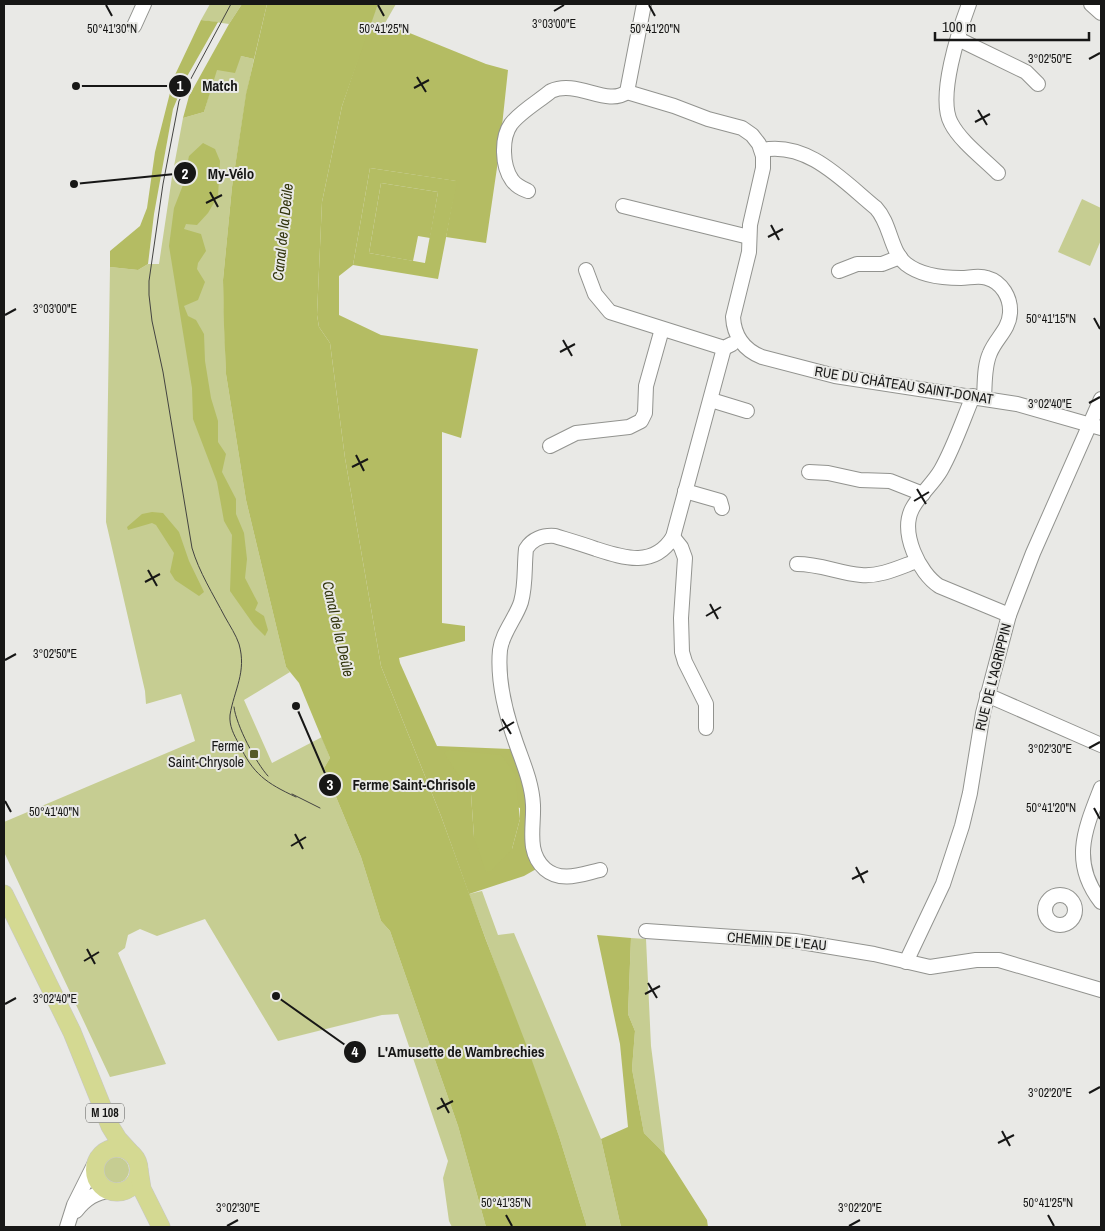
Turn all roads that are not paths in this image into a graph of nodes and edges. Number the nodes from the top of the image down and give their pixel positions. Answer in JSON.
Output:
{"nodes":[{"id":1,"x":144,"y":4,"type":"edge"},
{"id":2,"x":644,"y":4,"type":"edge"},
{"id":3,"x":969,"y":4,"type":"edge"},
{"id":4,"x":1091,"y":4,"type":"edge"},
{"id":5,"x":1101,"y":13,"type":"edge"},
{"id":6,"x":134,"y":26,"type":"dead end"},
{"id":7,"x":958,"y":39,"type":"junction"},
{"id":8,"x":1038,"y":84,"type":"dead end"},
{"id":9,"x":627,"y":92,"type":"junction"},
{"id":10,"x":762,"y":150,"type":"junction"},
{"id":11,"x":998,"y":173,"type":"dead end"},
{"id":12,"x":528,"y":191,"type":"dead end"},
{"id":13,"x":623,"y":206,"type":"dead end"},
{"id":14,"x":749,"y":237,"type":"junction"},
{"id":15,"x":900,"y":257,"type":"junction"},
{"id":16,"x":586,"y":270,"type":"dead end"},
{"id":17,"x":839,"y":271,"type":"dead end"},
{"id":18,"x":662,"y":329,"type":"junction"},
{"id":19,"x":740,"y":339,"type":"junction"},
{"id":20,"x":724,"y":348,"type":"junction"},
{"id":21,"x":979,"y":397,"type":"junction"},
{"id":22,"x":1101,"y":399,"type":"edge"},
{"id":23,"x":711,"y":400,"type":"junction"},
{"id":24,"x":747,"y":411,"type":"dead end"},
{"id":25,"x":1095,"y":426,"type":"edge"},
{"id":26,"x":550,"y":446,"type":"dead end"},
{"id":27,"x":810,"y":472,"type":"dead end"},
{"id":28,"x":686,"y":491,"type":"junction"},
{"id":29,"x":923,"y":494,"type":"junction"},
{"id":30,"x":722,"y":508,"type":"dead end"},
{"id":31,"x":673,"y":536,"type":"junction"},
{"id":32,"x":917,"y":561,"type":"junction"},
{"id":33,"x":797,"y":564,"type":"dead end"},
{"id":34,"x":1009,"y":615,"type":"junction"},
{"id":35,"x":987,"y":695,"type":"junction"},
{"id":36,"x":706,"y":728,"type":"dead end"},
{"id":37,"x":1101,"y":745,"type":"edge"},
{"id":38,"x":1101,"y":788,"type":"edge"},
{"id":39,"x":600,"y":870,"type":"dead end"},
{"id":40,"x":4,"y":894,"type":"edge"},
{"id":41,"x":1097,"y":897,"type":"edge"},
{"id":42,"x":1073,"y":903,"type":"dead end"},
{"id":43,"x":646,"y":932,"type":"dead end"},
{"id":44,"x":906,"y":962,"type":"junction"},
{"id":45,"x":1101,"y":990,"type":"edge"},
{"id":46,"x":88,"y":1070,"type":"junction"},
{"id":47,"x":129,"y":1151,"type":"junction"},
{"id":48,"x":96,"y":1160,"type":"junction"},
{"id":49,"x":139,"y":1170,"type":"junction"},
{"id":50,"x":113,"y":1192,"type":"junction"},
{"id":51,"x":67,"y":1227,"type":"edge"},
{"id":52,"x":161,"y":1227,"type":"edge"}],
"edges":[{"from":1,"to":6,"type":"street"},
{"from":2,"to":9,"type":"street"},
{"from":3,"to":7,"type":"street"},
{"from":4,"to":5,"type":"street"},
{"from":7,"to":8,"type":"street"},
{"from":7,"to":11,"type":"street"},
{"from":9,"to":10,"type":"street"},
{"from":9,"to":12,"type":"street"},
{"from":10,"to":14,"type":"street"},
{"from":10,"to":15,"type":"street"},
{"from":13,"to":14,"type":"street"},
{"from":14,"to":19,"type":"street"},
{"from":15,"to":17,"type":"street"},
{"from":15,"to":21,"type":"street"},
{"from":16,"to":18,"type":"street"},
{"from":18,"to":20,"type":"street"},
{"from":18,"to":26,"type":"street"},
{"from":19,"to":20,"type":"street"},
{"from":19,"to":21,"type":"street","name":"RUE DU CHÂTEAU SAINT-DONAT"},
{"from":20,"to":23,"type":"street"},
{"from":21,"to":25,"type":"street","name":"RUE DU CHÂTEAU SAINT-DONAT"},
{"from":21,"to":29,"type":"street"},
{"from":22,"to":25,"type":"street","name":"RUE DE L'AGRIPPIN"},
{"from":23,"to":24,"type":"street"},
{"from":23,"to":28,"type":"street"},
{"from":25,"to":34,"type":"street","name":"RUE DE L'AGRIPPIN"},
{"from":27,"to":29,"type":"street"},
{"from":28,"to":30,"type":"street"},
{"from":28,"to":31,"type":"street"},
{"from":29,"to":32,"type":"street"},
{"from":31,"to":36,"type":"street"},
{"from":31,"to":39,"type":"street"},
{"from":32,"to":33,"type":"street"},
{"from":32,"to":34,"type":"street"},
{"from":34,"to":35,"type":"street","name":"RUE DE L'AGRIPPIN"},
{"from":35,"to":37,"type":"street"},
{"from":35,"to":44,"type":"street","name":"RUE DE L'AGRIPPIN"},
{"from":38,"to":41,"type":"street"},
{"from":40,"to":46,"type":"main road","number":"M 108"},
{"from":41,"to":42,"type":"street"},
{"from":43,"to":44,"type":"street","name":"CHEMIN DE L'EAU"},
{"from":44,"to":45,"type":"street","name":"CHEMIN DE L'EAU"},
{"from":46,"to":47,"type":"main road","number":"M 108"},
{"from":46,"to":48,"type":"main road","number":"M 108"},
{"from":47,"to":48,"type":"main road"},
{"from":47,"to":49,"type":"main road"},
{"from":48,"to":50,"type":"main road"},
{"from":48,"to":51,"type":"street"},
{"from":49,"to":50,"type":"main road"},
{"from":49,"to":52,"type":"main road"},
{"from":50,"to":51,"type":"street"},
{"from":50,"to":52,"type":"main road"}]}
